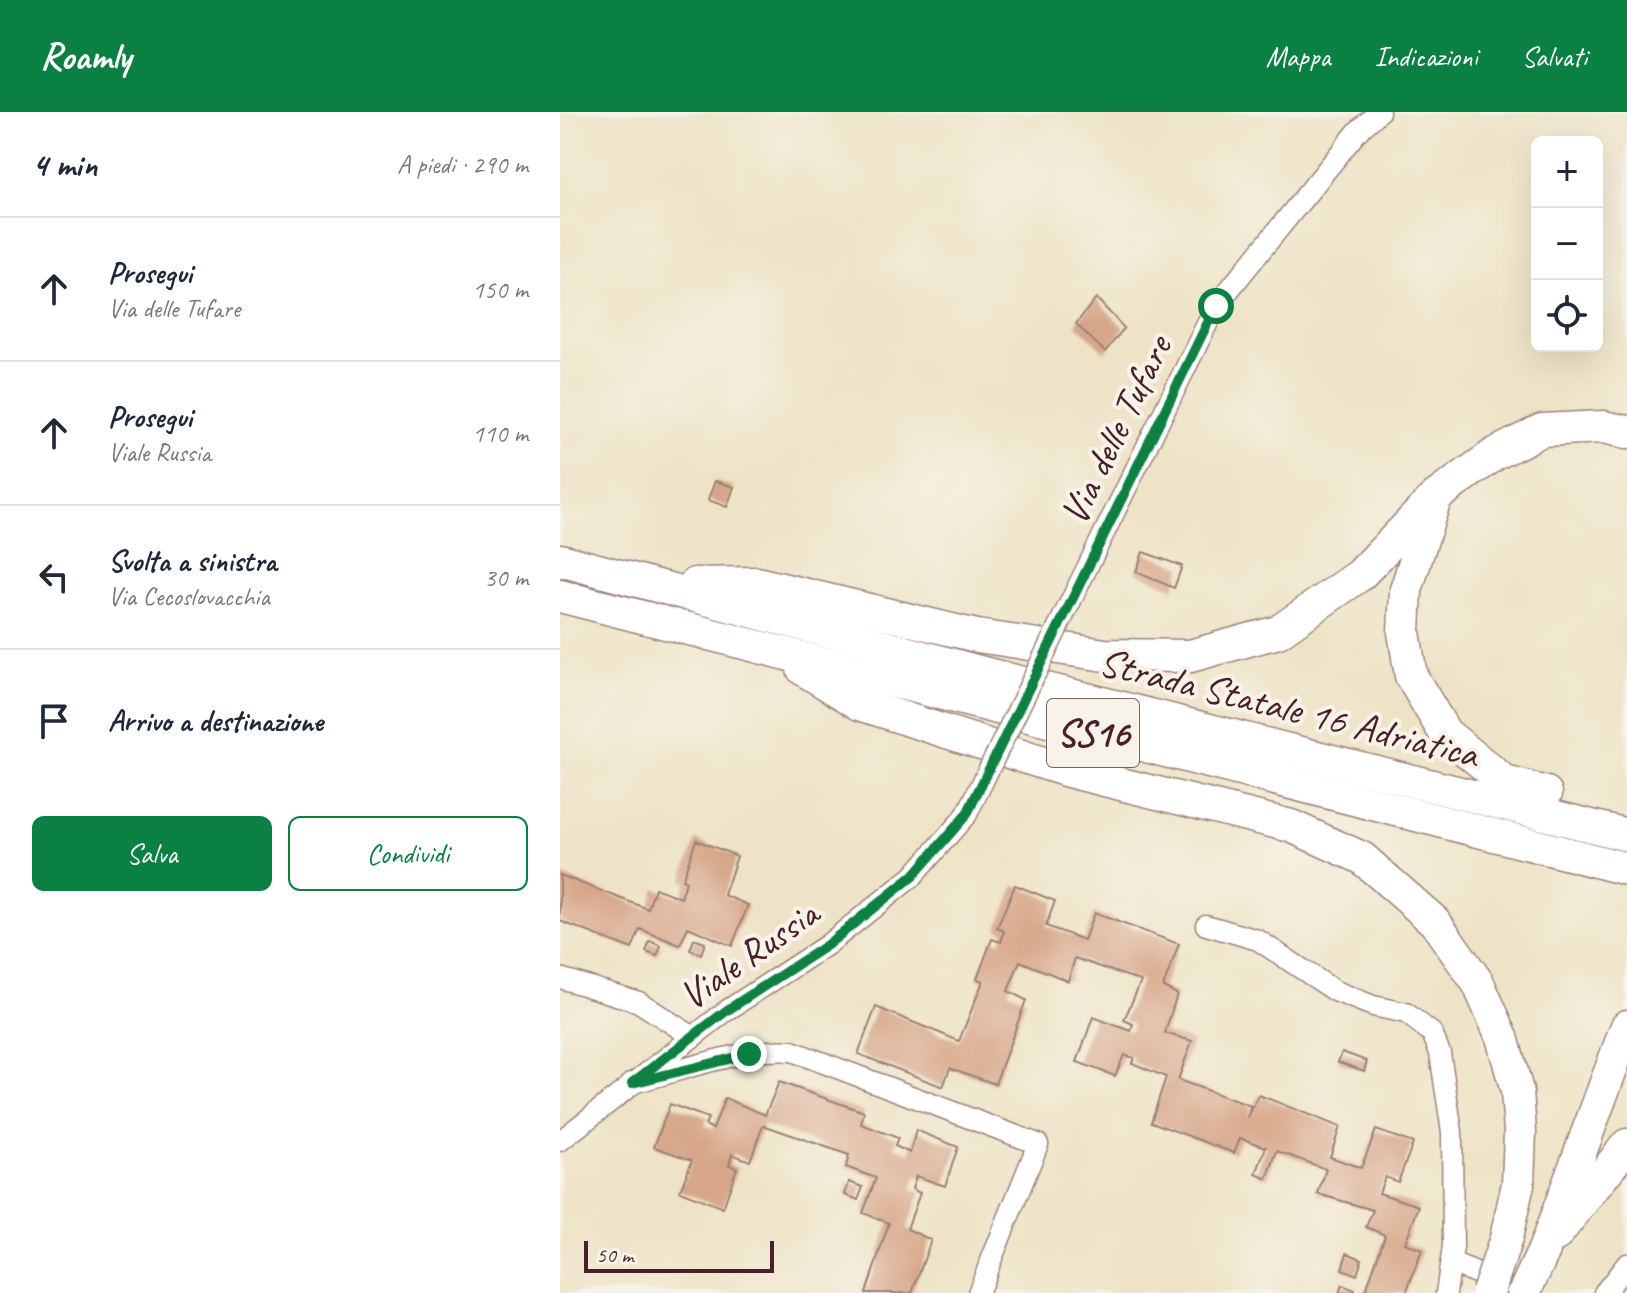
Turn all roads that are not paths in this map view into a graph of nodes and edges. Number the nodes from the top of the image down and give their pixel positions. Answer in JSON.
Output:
{"nodes":[{"id":1,"x":1379,"y":112,"type":"edge"},
{"id":2,"x":1627,"y":432,"type":"edge"},
{"id":3,"x":1435,"y":497,"type":"junction"},
{"id":4,"x":560,"y":560,"type":"edge"},
{"id":5,"x":660,"y":585,"type":"junction"},
{"id":6,"x":560,"y":596,"type":"edge"},
{"id":7,"x":777,"y":652,"type":"junction"},
{"id":8,"x":967,"y":814,"type":"joint"},
{"id":9,"x":1627,"y":823,"type":"edge"},
{"id":10,"x":1627,"y":835,"type":"edge"},
{"id":11,"x":1627,"y":869,"type":"edge"},
{"id":12,"x":1206,"y":925,"type":"dead end"},
{"id":13,"x":560,"y":978,"type":"edge"},
{"id":14,"x":1627,"y":1026,"type":"edge"},
{"id":15,"x":693,"y":1037,"type":"junction"},
{"id":16,"x":632,"y":1083,"type":"junction"},
{"id":17,"x":560,"y":1141,"type":"edge"},
{"id":18,"x":1627,"y":1145,"type":"edge"},
{"id":19,"x":1544,"y":1250,"type":"junction"},
{"id":20,"x":1451,"y":1263,"type":"junction"},
{"id":21,"x":1627,"y":1264,"type":"edge"},
{"id":22,"x":978,"y":1293,"type":"edge"},
{"id":23,"x":1446,"y":1293,"type":"edge"},
{"id":24,"x":1488,"y":1293,"type":"edge"},
{"id":25,"x":1525,"y":1293,"type":"edge"},
{"id":26,"x":1604,"y":1293,"type":"edge"}],
"edges":[{"from":1,"to":8,"type":"street","name":"Via delle Tufare","bridge":true},
{"from":2,"to":3,"type":"highway","number":"SS16"},
{"from":3,"to":5,"type":"highway","number":"SS16"},
{"from":3,"to":9,"type":"highway"},
{"from":4,"to":5,"type":"highway","name":"Strada Statale 16 Adriatica","number":"SS16"},
{"from":5,"to":10,"type":"highway","name":"Strada Statale 16 Adriatica","number":"SS16"},
{"from":6,"to":7,"type":"highway","name":"Strada Statale 16 Adriatica","number":"SS16"},
{"from":7,"to":11,"type":"highway","name":"Strada Statale 16 Adriatica","number":"SS16"},
{"from":7,"to":24,"type":"highway","number":"SS16","bridge":true},
{"from":8,"to":15,"type":"street","name":"Viale Russia"},
{"from":12,"to":20,"type":"street"},
{"from":13,"to":15,"type":"street"},
{"from":14,"to":19,"type":"highway"},
{"from":15,"to":16,"type":"street","name":"Viale Russia"},
{"from":16,"to":17,"type":"street","name":"Viale Russia"},
{"from":16,"to":22,"type":"street"},
{"from":18,"to":19,"type":"highway"},
{"from":19,"to":25,"type":"highway","bridge":true},
{"from":20,"to":23,"type":"street"},
{"from":20,"to":25,"type":"street"},
{"from":21,"to":26,"type":"street"}]}
